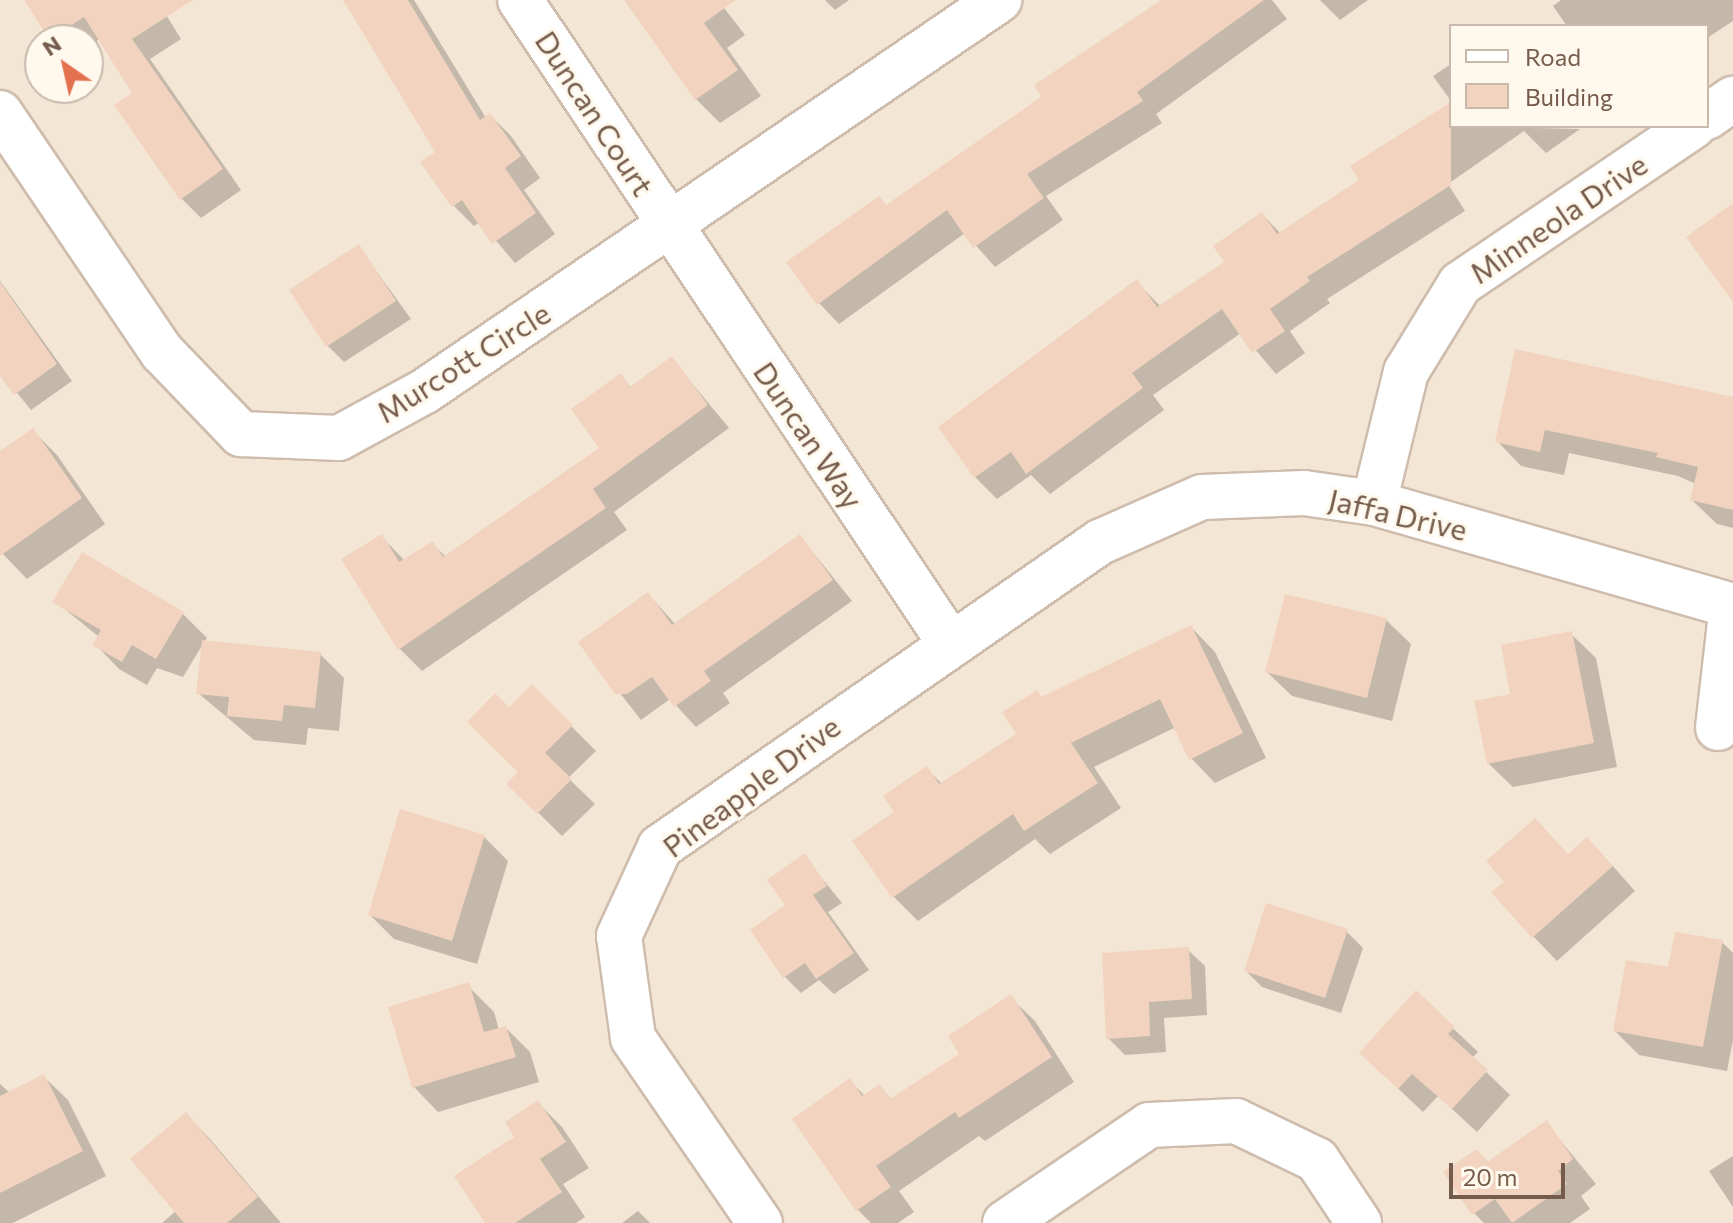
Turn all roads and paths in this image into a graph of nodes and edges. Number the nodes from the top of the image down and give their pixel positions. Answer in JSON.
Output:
{"nodes":[{"id":1,"x":520,"y":0,"type":"edge"},
{"id":2,"x":999,"y":0,"type":"edge"},
{"id":3,"x":1733,"y":99,"type":"edge"},
{"id":4,"x":0,"y":113,"type":"edge"},
{"id":5,"x":1709,"y":116,"type":"edge"},
{"id":6,"x":1690,"y":128,"type":"edge"},
{"id":7,"x":669,"y":227,"type":"junction"},
{"id":8,"x":1374,"y":503,"type":"junction"},
{"id":9,"x":1732,"y":606,"type":"edge"},
{"id":10,"x":950,"y":643,"type":"junction"},
{"id":11,"x":1718,"y":728,"type":"dead end"},
{"id":12,"x":760,"y":1223,"type":"edge"},
{"id":13,"x":1005,"y":1223,"type":"edge"},
{"id":14,"x":1359,"y":1223,"type":"edge"}],
"edges":[{"from":1,"to":7,"type":"street","name":"Duncan Court"},
{"from":2,"to":7,"type":"street","name":"Murcott Circle"},
{"from":3,"to":5,"type":"street"},
{"from":4,"to":7,"type":"street","name":"Murcott Circle"},
{"from":6,"to":8,"type":"street","name":"Minneola Drive"},
{"from":7,"to":10,"type":"street","name":"Duncan Way"},
{"from":8,"to":9,"type":"street","name":"Jaffa Drive"},
{"from":8,"to":10,"type":"street","name":"Jaffa Drive"},
{"from":9,"to":11,"type":"street"},
{"from":10,"to":12,"type":"street","name":"Pineapple Drive"},
{"from":13,"to":14,"type":"street"}]}
